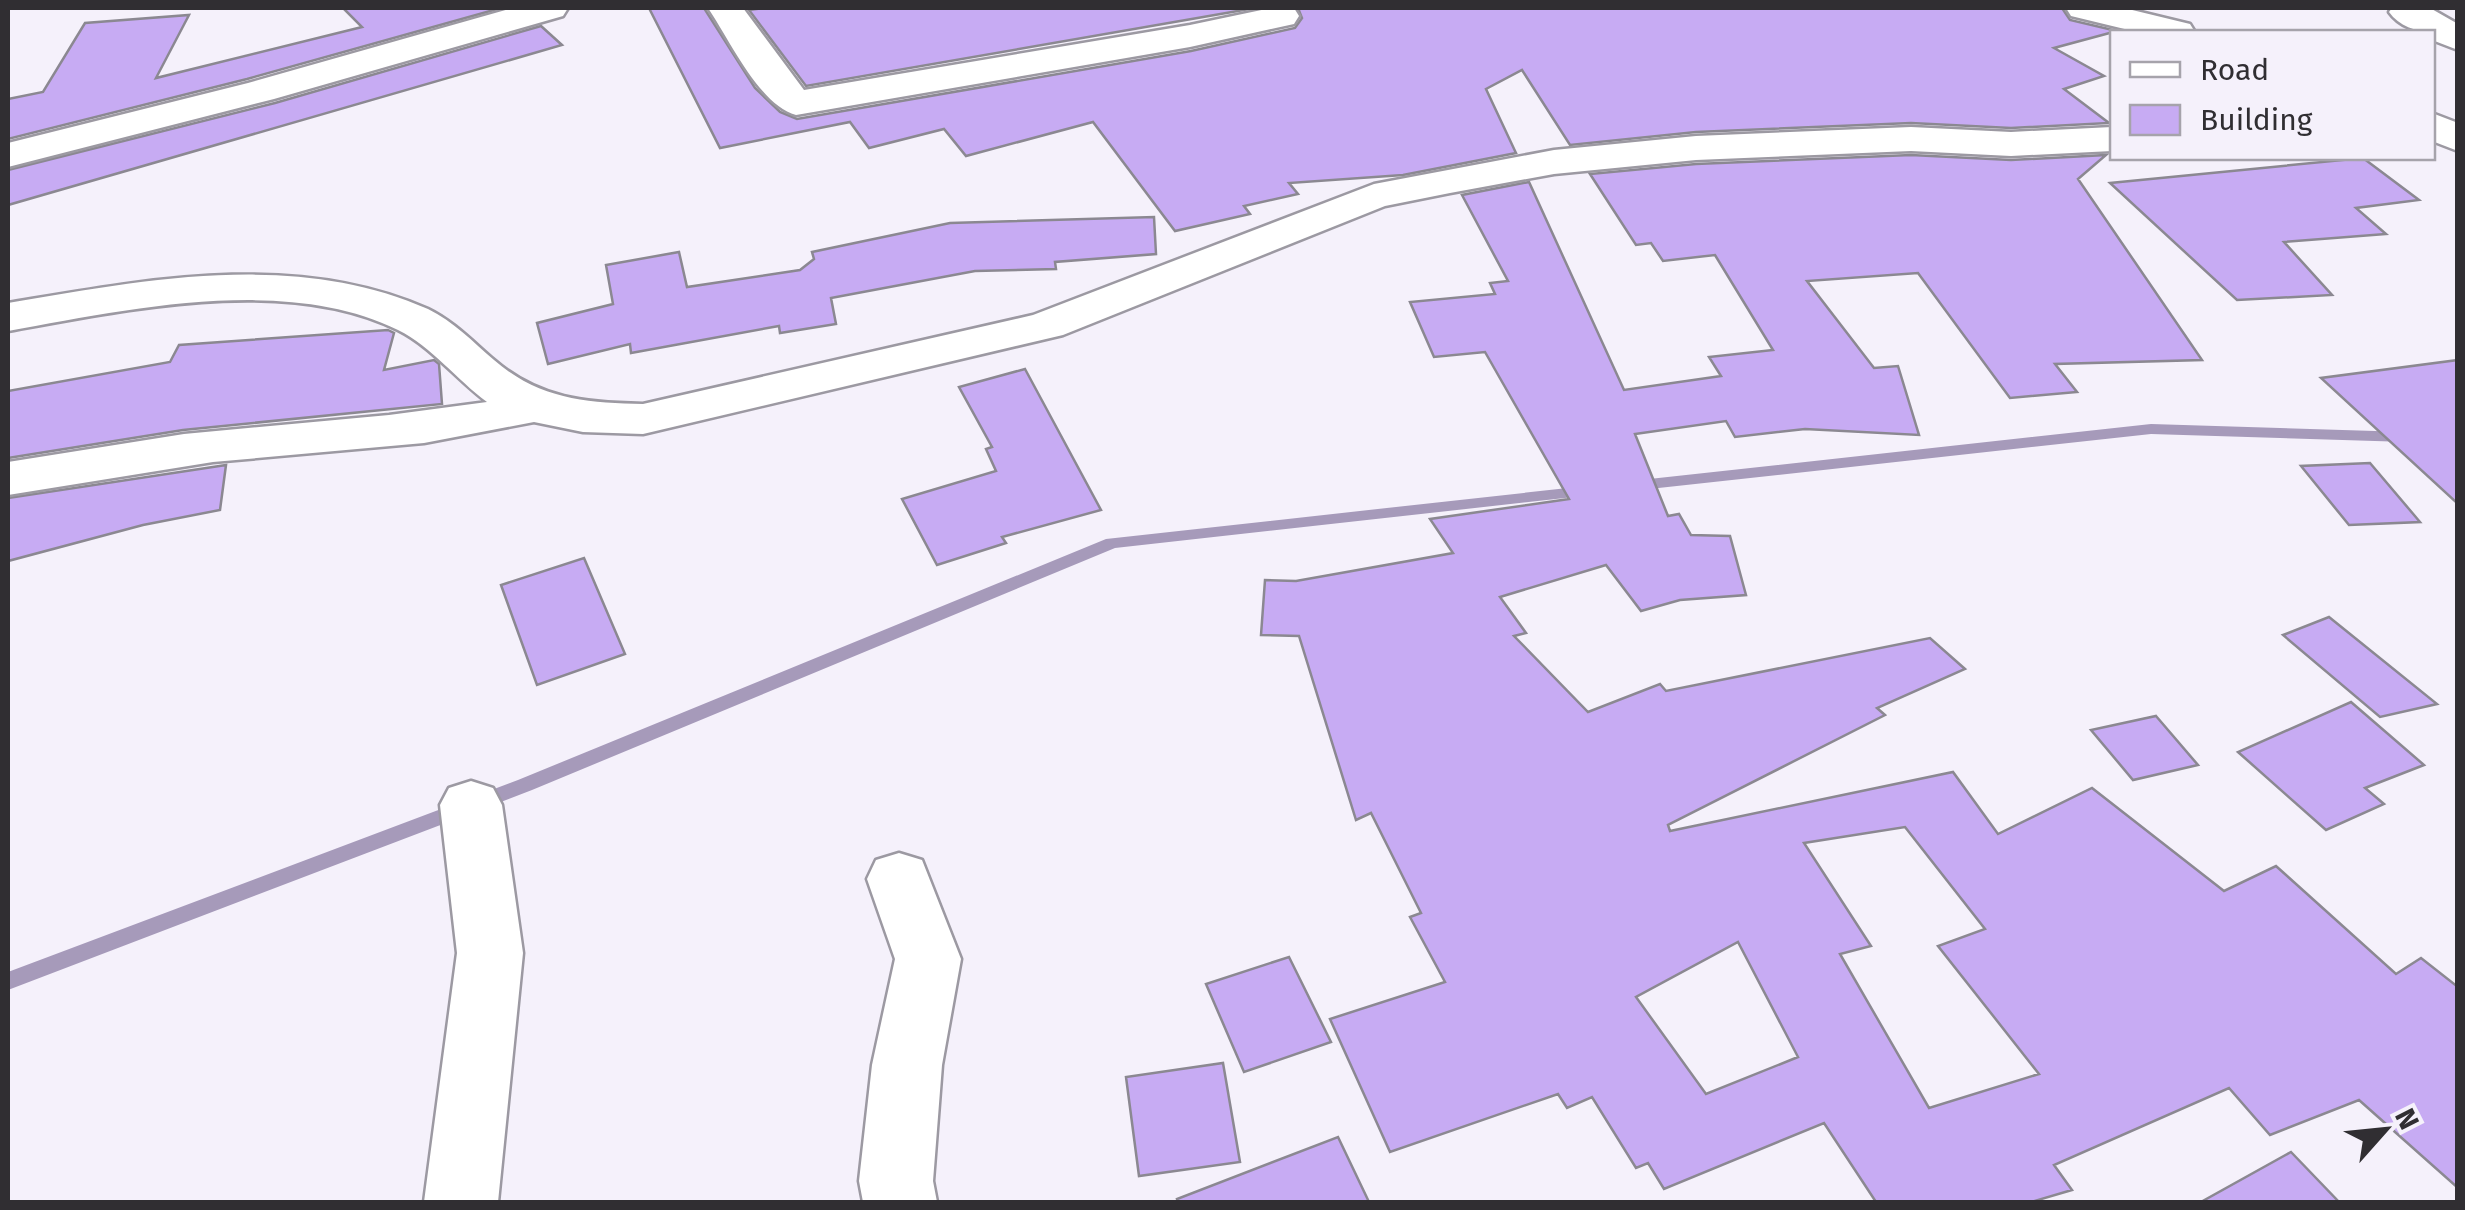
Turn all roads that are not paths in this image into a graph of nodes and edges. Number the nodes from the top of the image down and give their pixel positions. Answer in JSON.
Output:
{"nodes":[{"id":1,"x":550,"y":8,"type":"edge"},
{"id":2,"x":726,"y":8,"type":"edge"},
{"id":3,"x":2084,"y":8,"type":"edge"},
{"id":4,"x":2413,"y":8,"type":"edge"},
{"id":5,"x":1281,"y":16,"type":"dead end"},
{"id":6,"x":2169,"y":30,"type":"edge"},
{"id":7,"x":2458,"y":39,"type":"edge"},
{"id":8,"x":2435,"y":126,"type":"edge"},
{"id":9,"x":2458,"y":138,"type":"edge"},
{"id":10,"x":2110,"y":139,"type":"edge"},
{"id":11,"x":8,"y":155,"type":"edge"},
{"id":12,"x":8,"y":317,"type":"edge"},
{"id":13,"x":532,"y":408,"type":"junction"},
{"id":14,"x":8,"y":479,"type":"edge"},
{"id":15,"x":470,"y":805,"type":"dead end"},
{"id":16,"x":899,"y":879,"type":"dead end"},
{"id":17,"x":462,"y":1202,"type":"edge"},
{"id":18,"x":900,"y":1202,"type":"edge"}],
"edges":[{"from":1,"to":11,"type":"street"},
{"from":2,"to":5,"type":"street"},
{"from":3,"to":6,"type":"street"},
{"from":4,"to":7,"type":"street"},
{"from":8,"to":9,"type":"street"},
{"from":10,"to":13,"type":"street"},
{"from":12,"to":13,"type":"street"},
{"from":13,"to":14,"type":"street"},
{"from":15,"to":17,"type":"street"},
{"from":16,"to":18,"type":"street"}]}
